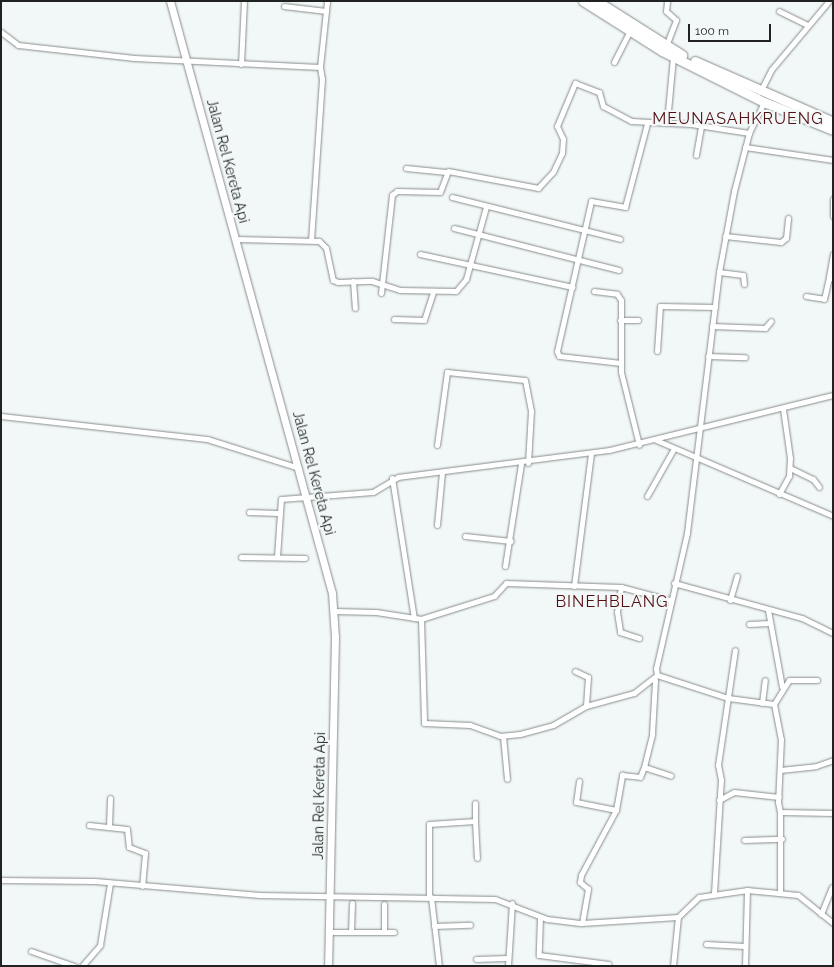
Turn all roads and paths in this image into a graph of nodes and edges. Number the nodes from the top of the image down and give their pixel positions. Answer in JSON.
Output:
{"nodes":[{"id":1,"x":170,"y":1,"type":"edge"},
{"id":2,"x":244,"y":1,"type":"edge"},
{"id":3,"x":327,"y":1,"type":"edge"},
{"id":4,"x":583,"y":1,"type":"edge"},
{"id":5,"x":597,"y":1,"type":"edge"},
{"id":6,"x":667,"y":1,"type":"edge"},
{"id":7,"x":829,"y":1,"type":"edge"},
{"id":8,"x":284,"y":6,"type":"dead end"},
{"id":9,"x":326,"y":11,"type":"junction"},
{"id":10,"x":779,"y":11,"type":"dead end"},
{"id":11,"x":806,"y":24,"type":"junction"},
{"id":12,"x":1,"y":32,"type":"edge"},
{"id":13,"x":630,"y":32,"type":"junction"},
{"id":14,"x":666,"y":46,"type":"junction"},
{"id":15,"x":673,"y":57,"type":"junction"},
{"id":16,"x":186,"y":58,"type":"junction"},
{"id":17,"x":614,"y":62,"type":"dead end"},
{"id":18,"x":241,"y":64,"type":"junction"},
{"id":19,"x":320,"y":68,"type":"junction"},
{"id":20,"x":760,"y":92,"type":"junction"},
{"id":21,"x":764,"y":102,"type":"junction"},
{"id":22,"x":667,"y":122,"type":"junction"},
{"id":23,"x":833,"y":122,"type":"edge"},
{"id":24,"x":647,"y":124,"type":"junction"},
{"id":25,"x":701,"y":126,"type":"junction"},
{"id":26,"x":833,"y":130,"type":"edge"},
{"id":27,"x":749,"y":133,"type":"junction"},
{"id":28,"x":745,"y":147,"type":"junction"},
{"id":29,"x":696,"y":155,"type":"dead end"},
{"id":30,"x":833,"y":160,"type":"edge"},
{"id":31,"x":406,"y":168,"type":"dead end"},
{"id":32,"x":446,"y":172,"type":"junction"},
{"id":33,"x":452,"y":197,"type":"dead end"},
{"id":34,"x":833,"y":199,"type":"edge"},
{"id":35,"x":486,"y":207,"type":"junction"},
{"id":36,"x":833,"y":216,"type":"edge"},
{"id":37,"x":788,"y":218,"type":"dead end"},
{"id":38,"x":454,"y":228,"type":"dead end"},
{"id":39,"x":584,"y":231,"type":"junction"},
{"id":40,"x":477,"y":234,"type":"junction"},
{"id":41,"x":725,"y":236,"type":"junction"},
{"id":42,"x":236,"y":239,"type":"junction"},
{"id":43,"x":620,"y":239,"type":"dead end"},
{"id":44,"x":311,"y":240,"type":"junction"},
{"id":45,"x":420,"y":254,"type":"dead end"},
{"id":46,"x":833,"y":254,"type":"edge"},
{"id":47,"x":577,"y":260,"type":"junction"},
{"id":48,"x":469,"y":264,"type":"junction"},
{"id":49,"x":619,"y":270,"type":"dead end"},
{"id":50,"x":719,"y":272,"type":"junction"},
{"id":51,"x":831,"y":278,"type":"edge"},
{"id":52,"x":352,"y":281,"type":"junction"},
{"id":53,"x":744,"y":284,"type":"dead end"},
{"id":54,"x":383,"y":285,"type":"junction"},
{"id":55,"x":572,"y":287,"type":"junction"},
{"id":56,"x":594,"y":291,"type":"dead end"},
{"id":57,"x":381,"y":293,"type":"dead end"},
{"id":58,"x":433,"y":293,"type":"junction"},
{"id":59,"x":806,"y":296,"type":"dead end"},
{"id":60,"x":715,"y":307,"type":"junction"},
{"id":61,"x":355,"y":308,"type":"dead end"},
{"id":62,"x":394,"y":318,"type":"dead end"},
{"id":63,"x":620,"y":320,"type":"junction"},
{"id":64,"x":638,"y":320,"type":"dead end"},
{"id":65,"x":771,"y":321,"type":"dead end"},
{"id":66,"x":712,"y":326,"type":"junction"},
{"id":67,"x":657,"y":351,"type":"dead end"},
{"id":68,"x":708,"y":356,"type":"junction"},
{"id":69,"x":745,"y":357,"type":"dead end"},
{"id":70,"x":620,"y":363,"type":"junction"},
{"id":71,"x":833,"y":396,"type":"edge"},
{"id":72,"x":783,"y":409,"type":"junction"},
{"id":73,"x":1,"y":416,"type":"edge"},
{"id":74,"x":699,"y":430,"type":"junction"},
{"id":75,"x":656,"y":440,"type":"junction"},
{"id":76,"x":639,"y":444,"type":"junction"},
{"id":77,"x":437,"y":446,"type":"dead end"},
{"id":78,"x":673,"y":450,"type":"junction"},
{"id":79,"x":591,"y":453,"type":"junction"},
{"id":80,"x":695,"y":457,"type":"junction"},
{"id":81,"x":528,"y":463,"type":"junction"},
{"id":82,"x":521,"y":464,"type":"junction"},
{"id":83,"x":299,"y":468,"type":"junction"},
{"id":84,"x":790,"y":468,"type":"junction"},
{"id":85,"x":442,"y":472,"type":"junction"},
{"id":86,"x":392,"y":478,"type":"junction"},
{"id":87,"x":818,"y":487,"type":"dead end"},
{"id":88,"x":780,"y":494,"type":"junction"},
{"id":89,"x":647,"y":496,"type":"dead end"},
{"id":90,"x":307,"y":499,"type":"junction"},
{"id":91,"x":249,"y":512,"type":"dead end"},
{"id":92,"x":278,"y":513,"type":"junction"},
{"id":93,"x":833,"y":516,"type":"edge"},
{"id":94,"x":437,"y":525,"type":"dead end"},
{"id":95,"x":464,"y":536,"type":"dead end"},
{"id":96,"x":511,"y":541,"type":"junction"},
{"id":97,"x":241,"y":557,"type":"dead end"},
{"id":98,"x":277,"y":557,"type":"junction"},
{"id":99,"x":305,"y":558,"type":"dead end"},
{"id":100,"x":506,"y":566,"type":"dead end"},
{"id":101,"x":737,"y":576,"type":"dead end"},
{"id":102,"x":674,"y":583,"type":"junction"},
{"id":103,"x":574,"y":586,"type":"junction"},
{"id":104,"x":621,"y":587,"type":"junction"},
{"id":105,"x":670,"y":600,"type":"junction"},
{"id":106,"x":730,"y":600,"type":"junction"},
{"id":107,"x":768,"y":610,"type":"junction"},
{"id":108,"x":334,"y":611,"type":"junction"},
{"id":109,"x":414,"y":618,"type":"junction"},
{"id":110,"x":421,"y":619,"type":"junction"},
{"id":111,"x":770,"y":623,"type":"junction"},
{"id":112,"x":749,"y":624,"type":"dead end"},
{"id":113,"x":833,"y":633,"type":"edge"},
{"id":114,"x":639,"y":638,"type":"dead end"},
{"id":115,"x":735,"y":650,"type":"dead end"},
{"id":116,"x":575,"y":671,"type":"dead end"},
{"id":117,"x":656,"y":677,"type":"junction"},
{"id":118,"x":765,"y":680,"type":"dead end"},
{"id":119,"x":817,"y":680,"type":"dead end"},
{"id":120,"x":782,"y":687,"type":"junction"},
{"id":121,"x":728,"y":698,"type":"junction"},
{"id":122,"x":762,"y":703,"type":"junction"},
{"id":123,"x":774,"y":704,"type":"junction"},
{"id":124,"x":586,"y":706,"type":"junction"},
{"id":125,"x":503,"y":736,"type":"junction"},
{"id":126,"x":833,"y":760,"type":"edge"},
{"id":127,"x":644,"y":766,"type":"junction"},
{"id":128,"x":780,"y":770,"type":"junction"},
{"id":129,"x":671,"y":776,"type":"dead end"},
{"id":130,"x":507,"y":779,"type":"dead end"},
{"id":131,"x":579,"y":781,"type":"dead end"},
{"id":132,"x":779,"y":797,"type":"junction"},
{"id":133,"x":110,"y":798,"type":"dead end"},
{"id":134,"x":719,"y":800,"type":"junction"},
{"id":135,"x":475,"y":803,"type":"dead end"},
{"id":136,"x":616,"y":810,"type":"junction"},
{"id":137,"x":780,"y":812,"type":"junction"},
{"id":138,"x":833,"y":813,"type":"edge"},
{"id":139,"x":475,"y":821,"type":"junction"},
{"id":140,"x":89,"y":825,"type":"dead end"},
{"id":141,"x":109,"y":827,"type":"junction"},
{"id":142,"x":782,"y":839,"type":"junction"},
{"id":143,"x":744,"y":840,"type":"dead end"},
{"id":144,"x":477,"y":858,"type":"dead end"},
{"id":145,"x":1,"y":880,"type":"edge"},
{"id":146,"x":110,"y":883,"type":"junction"},
{"id":147,"x":142,"y":886,"type":"junction"},
{"id":148,"x":832,"y":887,"type":"edge"},
{"id":149,"x":748,"y":890,"type":"junction"},
{"id":150,"x":714,"y":893,"type":"junction"},
{"id":151,"x":780,"y":893,"type":"junction"},
{"id":152,"x":329,"y":896,"type":"junction"},
{"id":153,"x":430,"y":897,"type":"junction"},
{"id":154,"x":352,"y":903,"type":"dead end"},
{"id":155,"x":512,"y":903,"type":"junction"},
{"id":156,"x":384,"y":904,"type":"dead end"},
{"id":157,"x":821,"y":914,"type":"junction"},
{"id":158,"x":540,"y":917,"type":"junction"},
{"id":159,"x":678,"y":917,"type":"junction"},
{"id":160,"x":582,"y":923,"type":"junction"},
{"id":161,"x":833,"y":923,"type":"edge"},
{"id":162,"x":470,"y":925,"type":"dead end"},
{"id":163,"x":434,"y":926,"type":"junction"},
{"id":164,"x":329,"y":932,"type":"junction"},
{"id":165,"x":351,"y":932,"type":"junction"},
{"id":166,"x":384,"y":932,"type":"junction"},
{"id":167,"x":394,"y":932,"type":"dead end"},
{"id":168,"x":706,"y":944,"type":"dead end"},
{"id":169,"x":745,"y":946,"type":"junction"},
{"id":170,"x":31,"y":951,"type":"dead end"},
{"id":171,"x":508,"y":958,"type":"junction"},
{"id":172,"x":476,"y":959,"type":"dead end"},
{"id":173,"x":608,"y":964,"type":"dead end"},
{"id":174,"x":74,"y":966,"type":"edge"},
{"id":175,"x":82,"y":966,"type":"edge"},
{"id":176,"x":328,"y":966,"type":"edge"},
{"id":177,"x":439,"y":966,"type":"edge"},
{"id":178,"x":508,"y":966,"type":"edge"},
{"id":179,"x":673,"y":966,"type":"edge"},
{"id":180,"x":745,"y":966,"type":"edge"}],
"edges":[{"from":1,"to":16,"type":"main road","name":"Jalan Rel Kereta Api"},
{"from":2,"to":18,"type":"street"},
{"from":3,"to":9,"type":"street"},
{"from":4,"to":13,"type":"highway"},
{"from":5,"to":14,"type":"highway"},
{"from":6,"to":14,"type":"street"},
{"from":7,"to":11,"type":"street"},
{"from":8,"to":9,"type":"street"},
{"from":9,"to":19,"type":"street"},
{"from":10,"to":11,"type":"street"},
{"from":11,"to":20,"type":"street"},
{"from":12,"to":16,"type":"street"},
{"from":13,"to":15,"type":"highway"},
{"from":13,"to":17,"type":"street"},
{"from":14,"to":20,"type":"highway"},
{"from":15,"to":21,"type":"highway"},
{"from":15,"to":22,"type":"street"},
{"from":16,"to":18,"type":"street"},
{"from":16,"to":42,"type":"main road","name":"Jalan Rel Kereta Api"},
{"from":18,"to":19,"type":"street"},
{"from":19,"to":44,"type":"street"},
{"from":20,"to":23,"type":"highway"},
{"from":21,"to":26,"type":"highway"},
{"from":21,"to":27,"type":"street"},
{"from":22,"to":24,"type":"street"},
{"from":22,"to":25,"type":"street"},
{"from":24,"to":32,"type":"street"},
{"from":24,"to":39,"type":"street"},
{"from":25,"to":27,"type":"street"},
{"from":25,"to":29,"type":"street"},
{"from":27,"to":28,"type":"street"},
{"from":28,"to":30,"type":"street"},
{"from":28,"to":41,"type":"street"},
{"from":31,"to":32,"type":"street"},
{"from":32,"to":54,"type":"street"},
{"from":33,"to":35,"type":"street"},
{"from":34,"to":36,"type":"street"},
{"from":35,"to":39,"type":"street"},
{"from":35,"to":40,"type":"street"},
{"from":37,"to":41,"type":"street"},
{"from":38,"to":40,"type":"street"},
{"from":39,"to":43,"type":"street"},
{"from":39,"to":47,"type":"street"},
{"from":40,"to":47,"type":"street"},
{"from":40,"to":48,"type":"street"},
{"from":41,"to":50,"type":"street"},
{"from":42,"to":44,"type":"street"},
{"from":42,"to":83,"type":"main road","name":"Jalan Rel Kereta Api"},
{"from":44,"to":52,"type":"street"},
{"from":45,"to":48,"type":"street"},
{"from":46,"to":51,"type":"street"},
{"from":47,"to":49,"type":"street"},
{"from":47,"to":55,"type":"street"},
{"from":48,"to":55,"type":"street"},
{"from":48,"to":58,"type":"street"},
{"from":50,"to":53,"type":"street"},
{"from":50,"to":60,"type":"street"},
{"from":51,"to":59,"type":"street"},
{"from":52,"to":54,"type":"street"},
{"from":52,"to":61,"type":"street"},
{"from":54,"to":57,"type":"street"},
{"from":54,"to":58,"type":"street"},
{"from":55,"to":70,"type":"street"},
{"from":56,"to":63,"type":"street"},
{"from":58,"to":62,"type":"street"},
{"from":60,"to":66,"type":"street"},
{"from":60,"to":67,"type":"street"},
{"from":63,"to":64,"type":"street"},
{"from":63,"to":70,"type":"street"},
{"from":65,"to":66,"type":"street"},
{"from":66,"to":68,"type":"street"},
{"from":68,"to":69,"type":"street"},
{"from":68,"to":74,"type":"street"},
{"from":70,"to":76,"type":"street"},
{"from":71,"to":72,"type":"street"},
{"from":72,"to":74,"type":"street"},
{"from":72,"to":84,"type":"street"},
{"from":73,"to":83,"type":"street"},
{"from":74,"to":75,"type":"street"},
{"from":74,"to":80,"type":"street"},
{"from":75,"to":76,"type":"street"},
{"from":75,"to":78,"type":"street"},
{"from":76,"to":79,"type":"street"},
{"from":77,"to":81,"type":"street"},
{"from":78,"to":80,"type":"street"},
{"from":78,"to":89,"type":"street"},
{"from":79,"to":81,"type":"street"},
{"from":79,"to":103,"type":"street"},
{"from":80,"to":88,"type":"street"},
{"from":80,"to":102,"type":"street"},
{"from":81,"to":82,"type":"street"},
{"from":82,"to":85,"type":"street"},
{"from":82,"to":96,"type":"street"},
{"from":83,"to":90,"type":"main road","name":"Jalan Rel Kereta Api"},
{"from":84,"to":87,"type":"street"},
{"from":84,"to":88,"type":"street"},
{"from":85,"to":86,"type":"street"},
{"from":85,"to":94,"type":"street"},
{"from":86,"to":90,"type":"street"},
{"from":86,"to":109,"type":"street"},
{"from":88,"to":93,"type":"street"},
{"from":90,"to":92,"type":"street"},
{"from":90,"to":108,"type":"main road","name":"Jalan Rel Kereta Api"},
{"from":91,"to":92,"type":"street"},
{"from":92,"to":98,"type":"street"},
{"from":95,"to":96,"type":"street"},
{"from":96,"to":100,"type":"street"},
{"from":97,"to":98,"type":"street"},
{"from":98,"to":99,"type":"street"},
{"from":101,"to":106,"type":"street"},
{"from":102,"to":105,"type":"street"},
{"from":102,"to":106,"type":"street"},
{"from":103,"to":104,"type":"street"},
{"from":103,"to":110,"type":"street"},
{"from":104,"to":105,"type":"street"},
{"from":104,"to":114,"type":"street"},
{"from":105,"to":117,"type":"street"},
{"from":106,"to":107,"type":"street"},
{"from":107,"to":111,"type":"street"},
{"from":107,"to":113,"type":"street"},
{"from":108,"to":109,"type":"street"},
{"from":108,"to":152,"type":"main road","name":"Jalan Rel Kereta Api"},
{"from":109,"to":110,"type":"street"},
{"from":110,"to":125,"type":"street"},
{"from":111,"to":112,"type":"street"},
{"from":111,"to":120,"type":"street"},
{"from":115,"to":121,"type":"street"},
{"from":116,"to":124,"type":"street"},
{"from":117,"to":121,"type":"street"},
{"from":117,"to":124,"type":"street"},
{"from":117,"to":127,"type":"street"},
{"from":118,"to":122,"type":"street"},
{"from":119,"to":120,"type":"street"},
{"from":120,"to":123,"type":"street"},
{"from":121,"to":122,"type":"street"},
{"from":121,"to":134,"type":"street"},
{"from":122,"to":123,"type":"street"},
{"from":123,"to":128,"type":"street"},
{"from":124,"to":125,"type":"street"},
{"from":125,"to":130,"type":"street"},
{"from":126,"to":128,"type":"street"},
{"from":127,"to":129,"type":"street"},
{"from":127,"to":136,"type":"street"},
{"from":128,"to":132,"type":"street"},
{"from":131,"to":136,"type":"street"},
{"from":132,"to":134,"type":"street"},
{"from":132,"to":137,"type":"street"},
{"from":133,"to":141,"type":"street"},
{"from":134,"to":150,"type":"street"},
{"from":135,"to":139,"type":"street"},
{"from":136,"to":160,"type":"street"},
{"from":137,"to":138,"type":"street"},
{"from":137,"to":142,"type":"street"},
{"from":139,"to":144,"type":"street"},
{"from":139,"to":153,"type":"street"},
{"from":140,"to":141,"type":"street"},
{"from":141,"to":147,"type":"street"},
{"from":142,"to":143,"type":"street"},
{"from":142,"to":151,"type":"street"},
{"from":145,"to":146,"type":"street"},
{"from":146,"to":147,"type":"street"},
{"from":146,"to":175,"type":"street"},
{"from":147,"to":152,"type":"street"},
{"from":148,"to":157,"type":"street"},
{"from":149,"to":150,"type":"street"},
{"from":149,"to":151,"type":"street"},
{"from":149,"to":169,"type":"street"},
{"from":150,"to":159,"type":"street"},
{"from":151,"to":157,"type":"street"},
{"from":152,"to":153,"type":"street"},
{"from":152,"to":164,"type":"main road","name":"Jalan Rel Kereta Api"},
{"from":153,"to":155,"type":"street"},
{"from":153,"to":163,"type":"street"},
{"from":154,"to":165,"type":"street"},
{"from":155,"to":158,"type":"street"},
{"from":155,"to":171,"type":"street"},
{"from":156,"to":166,"type":"street"},
{"from":157,"to":161,"type":"street"},
{"from":158,"to":160,"type":"street"},
{"from":158,"to":173,"type":"street"},
{"from":159,"to":160,"type":"street"},
{"from":159,"to":179,"type":"street"},
{"from":162,"to":163,"type":"street"},
{"from":163,"to":177,"type":"street"},
{"from":164,"to":165,"type":"street"},
{"from":164,"to":176,"type":"main road","name":"Jalan Rel Kereta Api"},
{"from":165,"to":166,"type":"street"},
{"from":166,"to":167,"type":"street"},
{"from":168,"to":169,"type":"street"},
{"from":169,"to":180,"type":"street"},
{"from":170,"to":174,"type":"street"},
{"from":171,"to":172,"type":"street"},
{"from":171,"to":178,"type":"street"}]}
